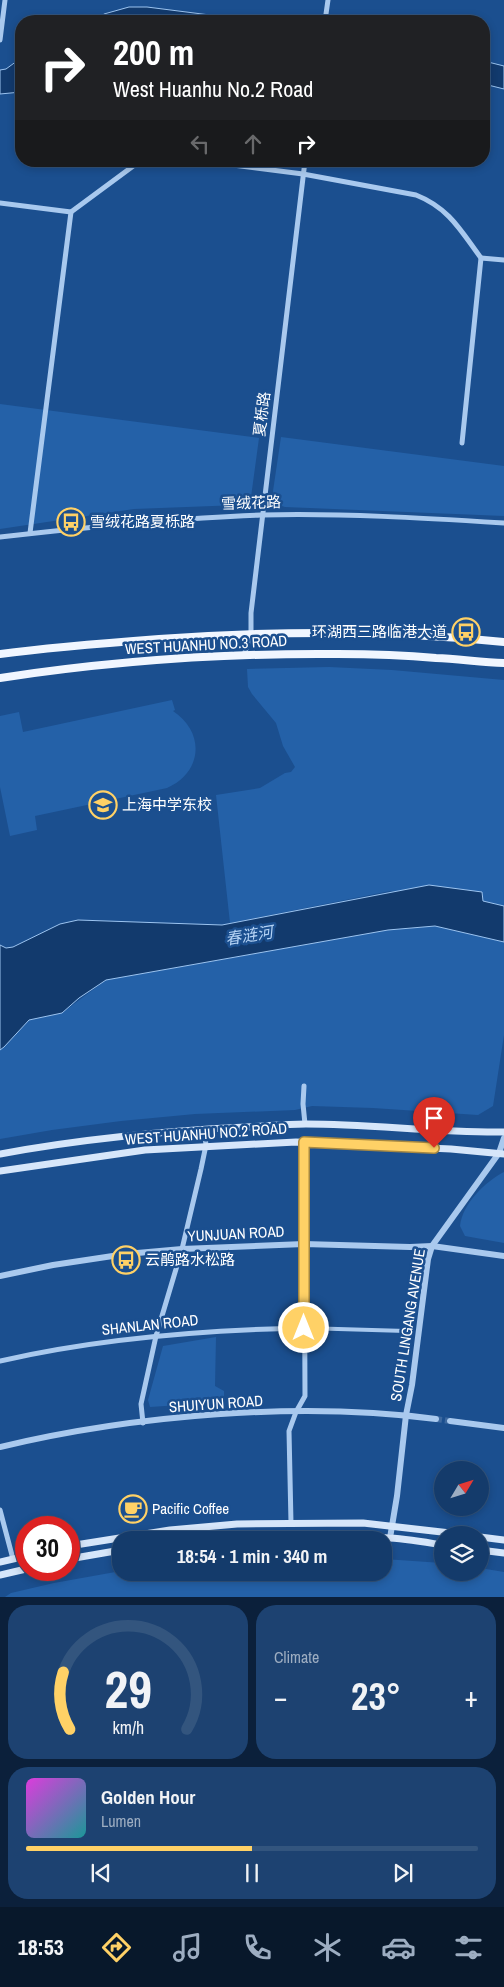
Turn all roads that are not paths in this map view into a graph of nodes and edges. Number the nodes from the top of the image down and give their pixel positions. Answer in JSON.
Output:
{"nodes":[{"id":1,"x":4,"y":0,"type":"edge"},
{"id":2,"x":328,"y":0,"type":"edge"},
{"id":3,"x":326,"y":15,"type":"edge"},
{"id":4,"x":0,"y":40,"type":"edge"},
{"id":5,"x":132,"y":167,"type":"edge"},
{"id":6,"x":249,"y":167,"type":"edge"},
{"id":7,"x":304,"y":167,"type":"edge"},
{"id":8,"x":303,"y":174,"type":"junction"},
{"id":9,"x":0,"y":203,"type":"edge"},
{"id":10,"x":71,"y":212,"type":"junction"},
{"id":11,"x":481,"y":258,"type":"junction"},
{"id":12,"x":504,"y":260,"type":"edge"},
{"id":13,"x":462,"y":443,"type":"dead end"},
{"id":14,"x":263,"y":515,"type":"junction"},
{"id":15,"x":504,"y":523,"type":"edge"},
{"id":16,"x":30,"y":533,"type":"junction"},
{"id":17,"x":0,"y":537,"type":"edge"},
{"id":18,"x":250,"y":634,"type":"junction"},
{"id":19,"x":504,"y":642,"type":"edge"},
{"id":20,"x":0,"y":654,"type":"edge"},
{"id":21,"x":244,"y":655,"type":"junction"},
{"id":22,"x":504,"y":663,"type":"edge"},
{"id":23,"x":0,"y":678,"type":"edge"},
{"id":24,"x":304,"y":1086,"type":"dead end"},
{"id":25,"x":305,"y":1124,"type":"junction"},
{"id":26,"x":204,"y":1129,"type":"junction"},
{"id":27,"x":504,"y":1132,"type":"edge"},
{"id":28,"x":504,"y":1138,"type":"edge"},
{"id":29,"x":304,"y":1142,"type":"junction"},
{"id":30,"x":206,"y":1146,"type":"junction"},
{"id":31,"x":502,"y":1153,"type":"edge"},
{"id":32,"x":0,"y":1154,"type":"edge"},
{"id":33,"x":0,"y":1171,"type":"edge"},
{"id":34,"x":304,"y":1244,"type":"junction"},
{"id":35,"x":432,"y":1246,"type":"junction"},
{"id":36,"x":182,"y":1249,"type":"junction"},
{"id":37,"x":504,"y":1256,"type":"edge"},
{"id":38,"x":0,"y":1276,"type":"edge"},
{"id":39,"x":304,"y":1328,"type":"junction"},
{"id":40,"x":406,"y":1331,"type":"dead end"},
{"id":41,"x":156,"y":1336,"type":"junction"},
{"id":42,"x":0,"y":1361,"type":"edge"},
{"id":43,"x":296,"y":1412,"type":"junction"},
{"id":44,"x":406,"y":1415,"type":"junction"},
{"id":45,"x":436,"y":1419,"type":"tunnel mouth"},
{"id":46,"x":450,"y":1421,"type":"tunnel mouth"},
{"id":47,"x":143,"y":1422,"type":"junction"},
{"id":48,"x":504,"y":1428,"type":"edge"},
{"id":49,"x":0,"y":1447,"type":"edge"},
{"id":50,"x":0,"y":1510,"type":"edge"},
{"id":51,"x":291,"y":1523,"type":"junction"},
{"id":52,"x":391,"y":1526,"type":"junction"},
{"id":53,"x":391,"y":1531,"type":"edge"},
{"id":54,"x":434,"y":1531,"type":"edge"},
{"id":55,"x":392,"y":1538,"type":"edge"},
{"id":56,"x":489,"y":1538,"type":"edge"},
{"id":57,"x":504,"y":1540,"type":"edge"},
{"id":58,"x":434,"y":1543,"type":"edge"},
{"id":59,"x":80,"y":1544,"type":"edge"},
{"id":60,"x":489,"y":1551,"type":"edge"},
{"id":61,"x":112,"y":1552,"type":"edge"},
{"id":62,"x":504,"y":1553,"type":"edge"},
{"id":63,"x":80,"y":1557,"type":"edge"},
{"id":64,"x":13,"y":1559,"type":"joint"},
{"id":65,"x":0,"y":1562,"type":"edge"},
{"id":66,"x":15,"y":1572,"type":"edge"},
{"id":67,"x":0,"y":1575,"type":"edge"}],
"edges":[{"from":1,"to":4,"type":"street"},
{"from":2,"to":3,"type":"street"},
{"from":5,"to":10,"type":"street"},
{"from":6,"to":8,"type":"street"},
{"from":7,"to":8,"type":"street","name":"夏栎路"},
{"from":8,"to":11,"type":"street"},
{"from":8,"to":14,"type":"street","name":"夏栎路"},
{"from":9,"to":10,"type":"street"},
{"from":10,"to":16,"type":"street"},
{"from":11,"to":12,"type":"street"},
{"from":11,"to":13,"type":"street"},
{"from":14,"to":15,"type":"street","name":"雪绒花路"},
{"from":14,"to":16,"type":"street","name":"雪绒花路"},
{"from":14,"to":18,"type":"street","name":"夏栎路"},
{"from":16,"to":17,"type":"street","name":"雪绒花路"},
{"from":18,"to":19,"type":"main road","name":"WEST HUANHU NO.3 ROAD"},
{"from":18,"to":20,"type":"main road","name":"WEST HUANHU NO.3 ROAD"},
{"from":18,"to":21,"type":"street","name":"夏栎路"},
{"from":21,"to":22,"type":"main road","name":"WEST HUANHU NO.3 ROAD"},
{"from":21,"to":23,"type":"main road","name":"WEST HUANHU NO.3 ROAD"},
{"from":24,"to":25,"type":"street"},
{"from":25,"to":26,"type":"main road","name":"WEST HUANHU NO.2 ROAD"},
{"from":25,"to":27,"type":"main road","name":"WEST HUANHU NO.2 ROAD"},
{"from":26,"to":30,"type":"street"},
{"from":26,"to":32,"type":"main road","name":"WEST HUANHU NO.2 ROAD"},
{"from":28,"to":31,"type":"street","name":"SOUTH LINGANG AVENUE"},
{"from":29,"to":30,"type":"main road","name":"WEST HUANHU NO.2 ROAD"},
{"from":29,"to":31,"type":"main road","name":"WEST HUANHU NO.2 ROAD"},
{"from":29,"to":34,"type":"street"},
{"from":30,"to":33,"type":"main road","name":"WEST HUANHU NO.2 ROAD"},
{"from":30,"to":36,"type":"street"},
{"from":31,"to":35,"type":"street","name":"SOUTH LINGANG AVENUE"},
{"from":34,"to":35,"type":"street","name":"YUNJUAN ROAD"},
{"from":34,"to":36,"type":"street","name":"YUNJUAN ROAD"},
{"from":34,"to":39,"type":"street"},
{"from":35,"to":37,"type":"street","name":"YUNJUAN ROAD"},
{"from":35,"to":44,"type":"street","name":"SOUTH LINGANG AVENUE"},
{"from":36,"to":38,"type":"street","name":"YUNJUAN ROAD"},
{"from":36,"to":41,"type":"street"},
{"from":39,"to":40,"type":"street"},
{"from":39,"to":41,"type":"street","name":"SHANLAN ROAD"},
{"from":39,"to":43,"type":"street"},
{"from":41,"to":42,"type":"street","name":"SHANLAN ROAD"},
{"from":41,"to":47,"type":"street"},
{"from":43,"to":44,"type":"street","name":"SHUIYUN ROAD"},
{"from":43,"to":47,"type":"street","name":"SHUIYUN ROAD"},
{"from":43,"to":51,"type":"street"},
{"from":44,"to":45,"type":"street","name":"SHUIYUN ROAD"},
{"from":44,"to":52,"type":"street","name":"SOUTH LINGANG AVENUE"},
{"from":46,"to":48,"type":"street"},
{"from":47,"to":49,"type":"street","name":"SHUIYUN ROAD"},
{"from":50,"to":64,"type":"street"},
{"from":51,"to":52,"type":"main road"},
{"from":51,"to":59,"type":"main road"},
{"from":52,"to":53,"type":"street","name":"SOUTH LINGANG AVENUE"},
{"from":52,"to":54,"type":"main road"},
{"from":55,"to":58,"type":"main road"},
{"from":56,"to":57,"type":"main road"},
{"from":60,"to":62,"type":"main road"},
{"from":61,"to":63,"type":"main road"},
{"from":64,"to":65,"type":"main road"},
{"from":66,"to":67,"type":"main road"}]}
